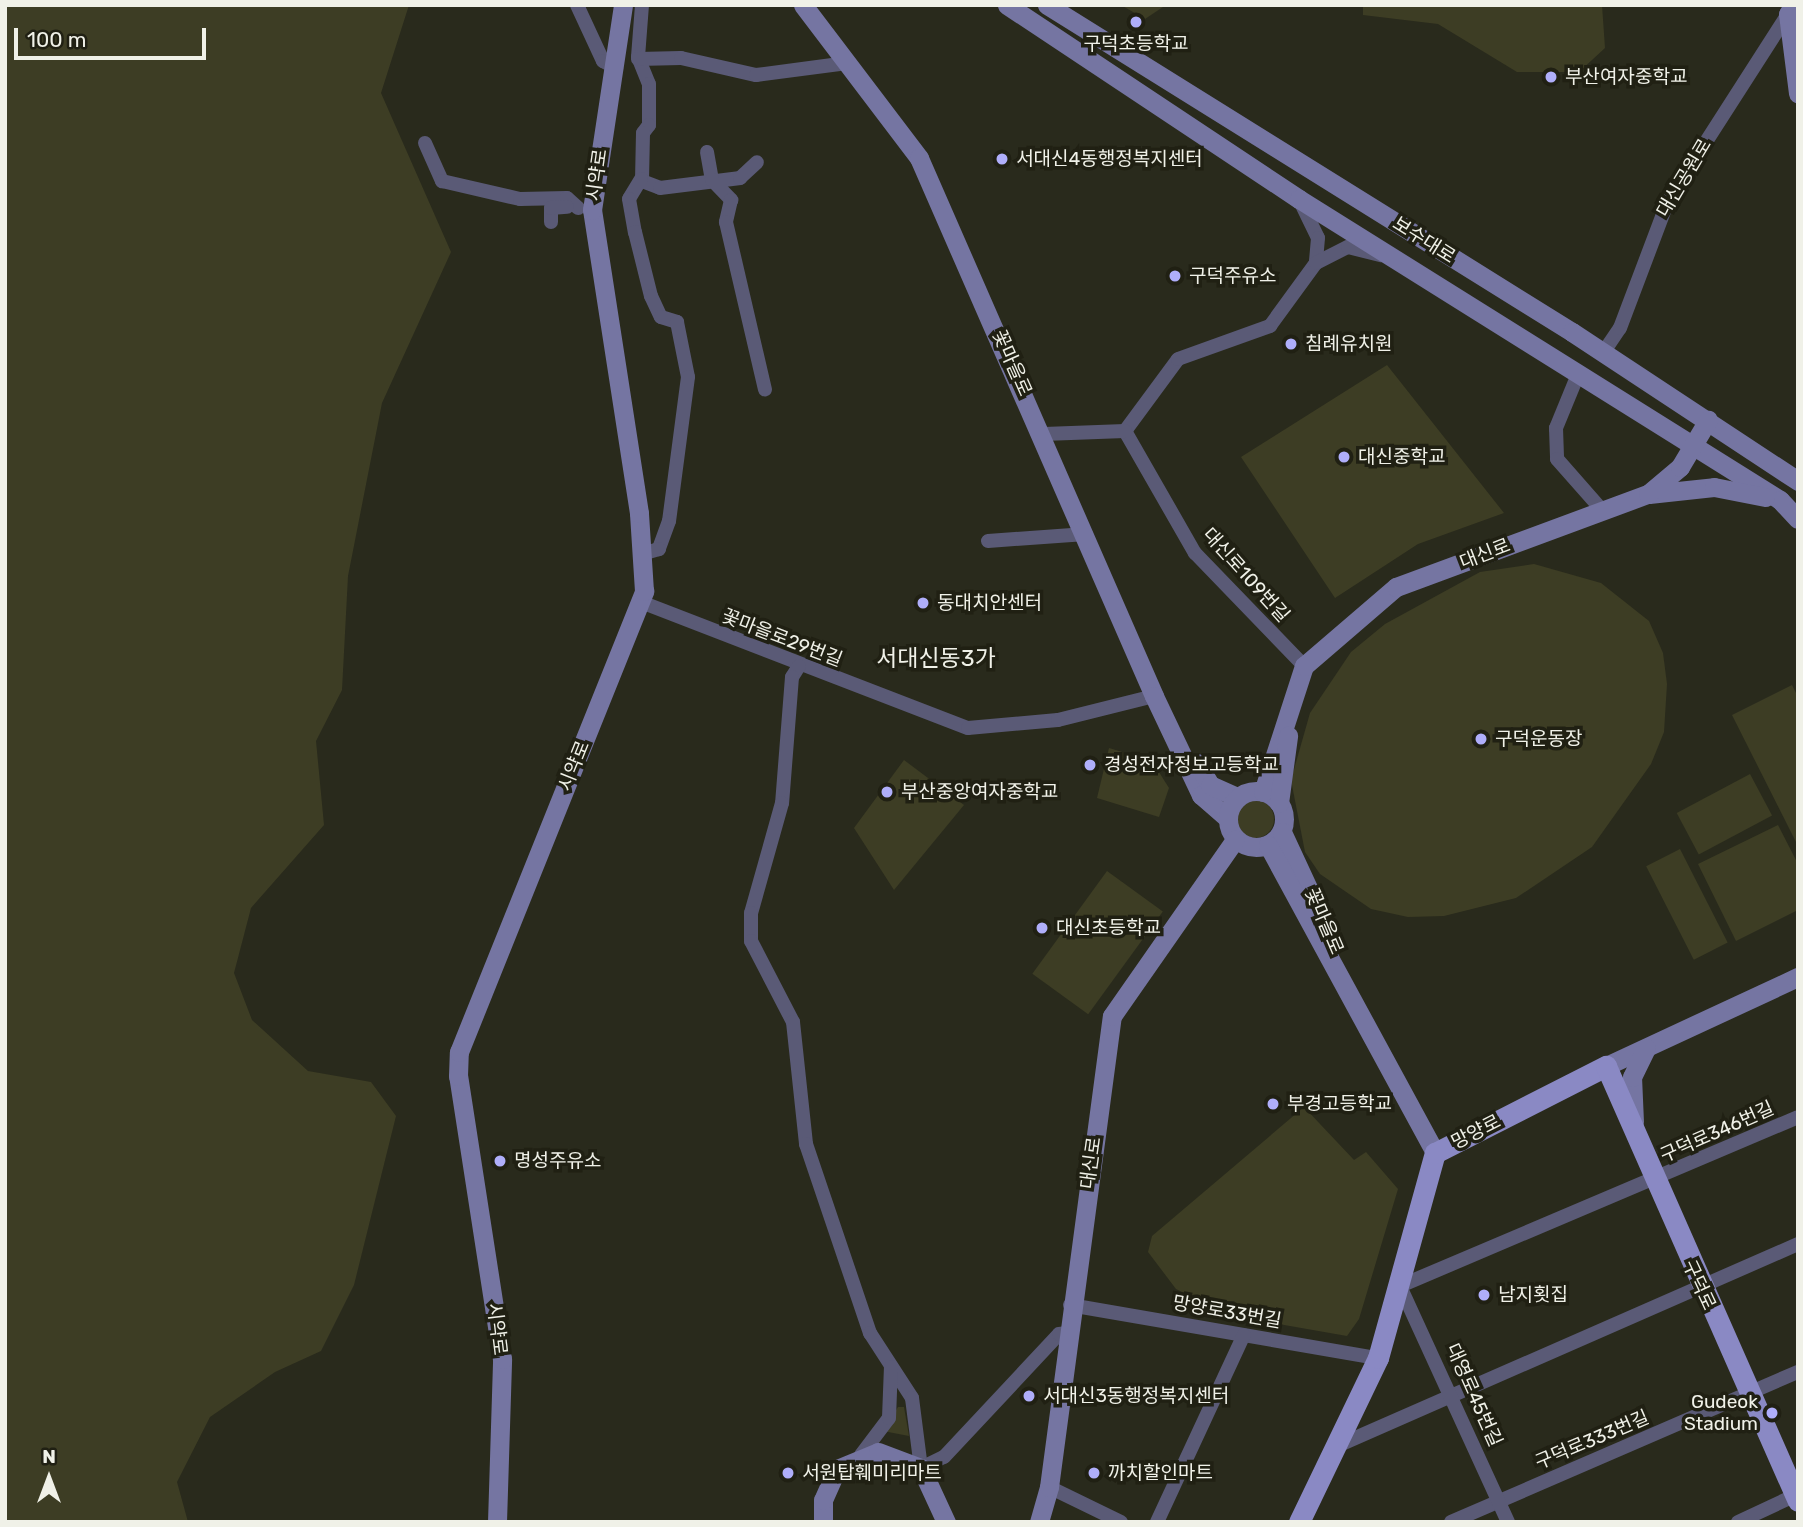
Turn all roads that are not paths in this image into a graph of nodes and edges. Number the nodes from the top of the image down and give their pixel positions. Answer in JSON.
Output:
{"nodes":[{"id":1,"x":577,"y":5,"type":"edge"},
{"id":2,"x":623,"y":5,"type":"edge"},
{"id":3,"x":642,"y":5,"type":"edge"},
{"id":4,"x":803,"y":5,"type":"edge"},
{"id":5,"x":1007,"y":5,"type":"edge"},
{"id":6,"x":1047,"y":5,"type":"edge"},
{"id":7,"x":1790,"y":8,"type":"edge"},
{"id":8,"x":638,"y":59,"type":"junction"},
{"id":9,"x":847,"y":63,"type":"junction"},
{"id":10,"x":616,"y":68,"type":"junction"},
{"id":11,"x":1798,"y":93,"type":"edge"},
{"id":12,"x":425,"y":143,"type":"dead end"},
{"id":13,"x":707,"y":152,"type":"dead end"},
{"id":14,"x":757,"y":162,"type":"dead end"},
{"id":15,"x":641,"y":179,"type":"junction"},
{"id":16,"x":712,"y":180,"type":"junction"},
{"id":17,"x":1299,"y":199,"type":"junction"},
{"id":18,"x":585,"y":205,"type":"junction"},
{"id":19,"x":551,"y":222,"type":"dead end"},
{"id":20,"x":1394,"y":254,"type":"junction"},
{"id":21,"x":1317,"y":263,"type":"junction"},
{"id":22,"x":684,"y":313,"type":"dead end"},
{"id":23,"x":680,"y":337,"type":"junction"},
{"id":24,"x":1603,"y":353,"type":"junction"},
{"id":25,"x":1579,"y":372,"type":"junction"},
{"id":26,"x":765,"y":390,"type":"dead end"},
{"id":27,"x":1708,"y":420,"type":"junction"},
{"id":28,"x":1125,"y":431,"type":"junction"},
{"id":29,"x":1044,"y":433,"type":"junction"},
{"id":30,"x":1694,"y":445,"type":"junction"},
{"id":31,"x":1798,"y":481,"type":"edge"},
{"id":32,"x":1648,"y":494,"type":"junction"},
{"id":33,"x":1780,"y":500,"type":"junction"},
{"id":34,"x":1602,"y":510,"type":"junction"},
{"id":35,"x":1798,"y":519,"type":"edge"},
{"id":36,"x":1086,"y":534,"type":"junction"},
{"id":37,"x":988,"y":541,"type":"dead end"},
{"id":38,"x":642,"y":554,"type":"junction"},
{"id":39,"x":641,"y":602,"type":"junction"},
{"id":40,"x":799,"y":666,"type":"junction"},
{"id":41,"x":1304,"y":666,"type":"junction"},
{"id":42,"x":1154,"y":696,"type":"junction"},
{"id":43,"x":1180,"y":745,"type":"junction"},
{"id":44,"x":1237,"y":797,"type":"junction"},
{"id":45,"x":1271,"y":797,"type":"junction"},
{"id":46,"x":1227,"y":818,"type":"junction"},
{"id":47,"x":1275,"y":839,"type":"junction"},
{"id":48,"x":1236,"y":840,"type":"junction"},
{"id":49,"x":1798,"y":977,"type":"edge"},
{"id":50,"x":1646,"y":1048,"type":"junction"},
{"id":51,"x":1606,"y":1066,"type":"junction"},
{"id":52,"x":1798,"y":1117,"type":"edge"},
{"id":53,"x":1637,"y":1144,"type":"junction"},
{"id":54,"x":1435,"y":1153,"type":"junction"},
{"id":55,"x":1653,"y":1183,"type":"junction"},
{"id":56,"x":1798,"y":1244,"type":"edge"},
{"id":57,"x":1700,"y":1285,"type":"junction"},
{"id":58,"x":1400,"y":1286,"type":"junction"},
{"id":59,"x":1070,"y":1304,"type":"junction"},
{"id":60,"x":1067,"y":1333,"type":"junction"},
{"id":61,"x":1244,"y":1335,"type":"junction"},
{"id":62,"x":1378,"y":1358,"type":"junction"},
{"id":63,"x":890,"y":1359,"type":"junction"},
{"id":64,"x":1798,"y":1372,"type":"edge"},
{"id":65,"x":1749,"y":1394,"type":"junction"},
{"id":66,"x":1455,"y":1398,"type":"junction"},
{"id":67,"x":1337,"y":1446,"type":"junction"},
{"id":68,"x":860,"y":1455,"type":"junction"},
{"id":69,"x":920,"y":1468,"type":"junction"},
{"id":70,"x":1049,"y":1487,"type":"junction"},
{"id":71,"x":1797,"y":1496,"type":"edge"},
{"id":72,"x":1499,"y":1500,"type":"junction"},
{"id":73,"x":497,"y":1522,"type":"edge"},
{"id":74,"x":823,"y":1522,"type":"edge"},
{"id":75,"x":947,"y":1522,"type":"edge"},
{"id":76,"x":1039,"y":1522,"type":"edge"},
{"id":77,"x":1121,"y":1522,"type":"edge"},
{"id":78,"x":1157,"y":1522,"type":"edge"},
{"id":79,"x":1299,"y":1522,"type":"edge"},
{"id":80,"x":1451,"y":1522,"type":"edge"},
{"id":81,"x":1508,"y":1522,"type":"edge"},
{"id":82,"x":1738,"y":1522,"type":"edge"}],
"edges":[{"from":1,"to":10,"type":"street"},
{"from":2,"to":10,"type":"main road","name":"시약로"},
{"from":3,"to":8,"type":"street"},
{"from":4,"to":9,"type":"main road","name":"꽃마을로"},
{"from":5,"to":17,"type":"main road","name":"보수대로"},
{"from":6,"to":24,"type":"main road","name":"보수대로"},
{"from":7,"to":11,"type":"main road","name":"대신공원로"},
{"from":7,"to":24,"type":"street","name":"대신공원로"},
{"from":8,"to":9,"type":"street"},
{"from":8,"to":15,"type":"street"},
{"from":9,"to":29,"type":"main road","name":"꽃마을로"},
{"from":10,"to":18,"type":"main road","name":"시약로"},
{"from":12,"to":18,"type":"street"},
{"from":13,"to":16,"type":"street"},
{"from":14,"to":16,"type":"street"},
{"from":15,"to":16,"type":"street"},
{"from":15,"to":23,"type":"street"},
{"from":16,"to":26,"type":"street"},
{"from":17,"to":20,"type":"main road","name":"보수대로"},
{"from":17,"to":21,"type":"street"},
{"from":18,"to":19,"type":"street"},
{"from":18,"to":38,"type":"main road","name":"시약로"},
{"from":20,"to":21,"type":"street"},
{"from":20,"to":25,"type":"main road","name":"보수대로"},
{"from":21,"to":28,"type":"street"},
{"from":22,"to":23,"type":"street"},
{"from":23,"to":38,"type":"street"},
{"from":24,"to":27,"type":"main road","name":"보수대로"},
{"from":25,"to":30,"type":"main road","name":"보수대로"},
{"from":25,"to":34,"type":"street"},
{"from":27,"to":30,"type":"main road","name":"대신로"},
{"from":27,"to":31,"type":"main road","name":"보수대로"},
{"from":28,"to":29,"type":"street"},
{"from":28,"to":41,"type":"street","name":"대신로109번길"},
{"from":29,"to":36,"type":"main road","name":"꽃마을로"},
{"from":30,"to":32,"type":"main road","name":"대신로"},
{"from":30,"to":33,"type":"main road","name":"보수대로"},
{"from":32,"to":33,"type":"main road"},
{"from":32,"to":34,"type":"main road","name":"대신로"},
{"from":33,"to":35,"type":"main road","name":"보수대로"},
{"from":34,"to":41,"type":"main road","name":"대신로"},
{"from":36,"to":37,"type":"street"},
{"from":36,"to":42,"type":"main road","name":"꽃마을로"},
{"from":38,"to":39,"type":"main road","name":"시약로"},
{"from":39,"to":40,"type":"street","name":"꽃마을로29번길"},
{"from":39,"to":73,"type":"main road","name":"시약로"},
{"from":40,"to":42,"type":"street","name":"꽃마을로29번길"},
{"from":40,"to":63,"type":"street"},
{"from":41,"to":45,"type":"main road"},
{"from":42,"to":43,"type":"main road","name":"꽃마을로"},
{"from":43,"to":44,"type":"main road","name":"꽃마을로"},
{"from":43,"to":46,"type":"main road","name":"꽃마을로"},
{"from":44,"to":45,"type":"main road"},
{"from":44,"to":46,"type":"main road"},
{"from":45,"to":47,"type":"main road","name":"꽃마을로"},
{"from":46,"to":48,"type":"main road","name":"꽃마을로"},
{"from":47,"to":48,"type":"main road"},
{"from":47,"to":54,"type":"main road","name":"꽃마을로"},
{"from":48,"to":59,"type":"main road","name":"대신로"},
{"from":49,"to":50,"type":"main road","name":"망양로"},
{"from":50,"to":51,"type":"main road","name":"망양로"},
{"from":50,"to":53,"type":"main road"},
{"from":51,"to":53,"type":"main road","name":"구덕로"},
{"from":51,"to":54,"type":"main road","name":"망양로"},
{"from":52,"to":55,"type":"street","name":"구덕로346번길"},
{"from":53,"to":55,"type":"main road","name":"구덕로"},
{"from":54,"to":58,"type":"main road","name":"망양로"},
{"from":55,"to":57,"type":"main road","name":"구덕로"},
{"from":55,"to":58,"type":"street","name":"구덕로346번길"},
{"from":56,"to":57,"type":"street"},
{"from":57,"to":65,"type":"main road","name":"구덕로"},
{"from":57,"to":66,"type":"street"},
{"from":58,"to":62,"type":"main road","name":"망양로"},
{"from":58,"to":66,"type":"street","name":"대영로45번길"},
{"from":59,"to":60,"type":"main road","name":"대신로"},
{"from":59,"to":61,"type":"street","name":"망양로33번길"},
{"from":60,"to":69,"type":"street"},
{"from":60,"to":70,"type":"main road","name":"대신로"},
{"from":61,"to":62,"type":"street","name":"망양로33번길"},
{"from":61,"to":78,"type":"street"},
{"from":62,"to":67,"type":"main road","name":"망양로"},
{"from":63,"to":68,"type":"street"},
{"from":63,"to":69,"type":"street"},
{"from":64,"to":65,"type":"street","name":"구덕로333번길"},
{"from":65,"to":71,"type":"main road","name":"구덕로"},
{"from":65,"to":72,"type":"street","name":"구덕로333번길"},
{"from":66,"to":67,"type":"street"},
{"from":66,"to":72,"type":"street","name":"대영로45번길"},
{"from":67,"to":79,"type":"main road","name":"망양로"},
{"from":68,"to":69,"type":"main road"},
{"from":68,"to":74,"type":"main road"},
{"from":69,"to":75,"type":"main road"},
{"from":70,"to":76,"type":"main road","name":"대신로"},
{"from":70,"to":77,"type":"street"},
{"from":71,"to":82,"type":"street"},
{"from":72,"to":80,"type":"street","name":"구덕로333번길"},
{"from":72,"to":81,"type":"street","name":"대영로45번길"}]}
